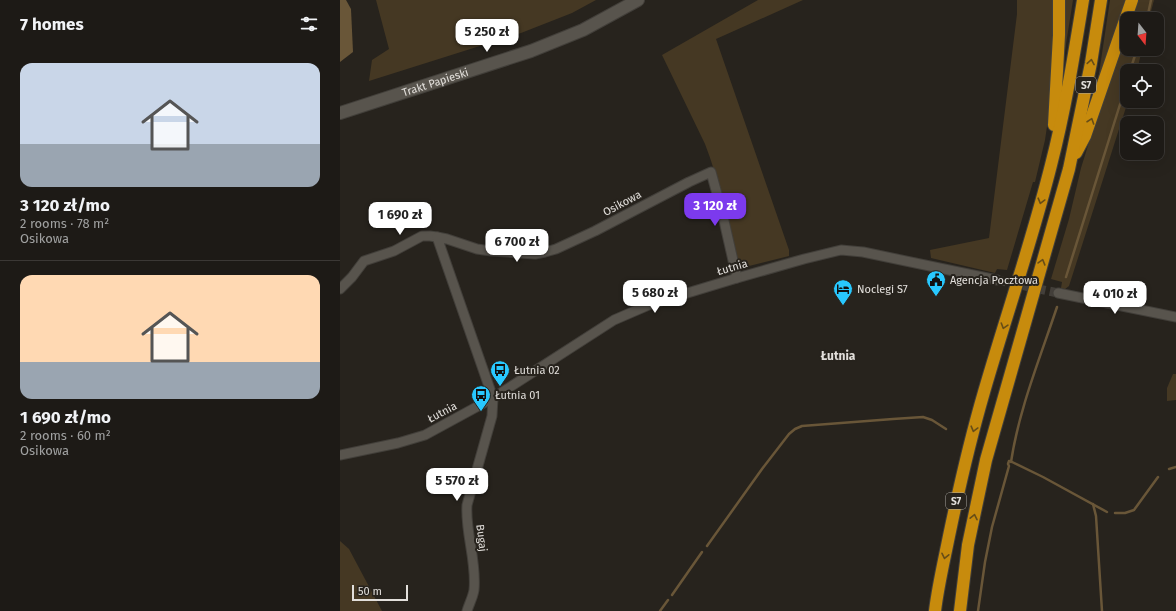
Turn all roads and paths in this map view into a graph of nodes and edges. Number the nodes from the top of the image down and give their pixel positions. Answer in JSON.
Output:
{"nodes":[{"id":1,"x":638,"y":0,"type":"edge"},
{"id":2,"x":1059,"y":0,"type":"edge"},
{"id":3,"x":1083,"y":0,"type":"edge"},
{"id":4,"x":1101,"y":0,"type":"edge"},
{"id":5,"x":1132,"y":0,"type":"edge"},
{"id":6,"x":340,"y":113,"type":"edge"},
{"id":7,"x":1052,"y":164,"type":"junction"},
{"id":8,"x":1068,"y":169,"type":"junction"},
{"id":9,"x":437,"y":237,"type":"junction"},
{"id":10,"x":737,"y":278,"type":"junction"},
{"id":11,"x":997,"y":280,"type":"tunnel mouth"},
{"id":12,"x":340,"y":288,"type":"edge"},
{"id":13,"x":1058,"y":293,"type":"tunnel mouth"},
{"id":14,"x":1176,"y":317,"type":"edge"},
{"id":15,"x":493,"y":398,"type":"junction"},
{"id":16,"x":340,"y":455,"type":"edge"},
{"id":17,"x":467,"y":611,"type":"edge"},
{"id":18,"x":935,"y":611,"type":"edge"},
{"id":19,"x":960,"y":611,"type":"edge"}],
"edges":[{"from":1,"to":6,"type":"street","name":"Trakt Papieski"},
{"from":2,"to":7,"type":"highway"},
{"from":3,"to":7,"type":"highway","number":"S7"},
{"from":8,"to":4,"type":"highway","number":"S7","one_way":true},
{"from":8,"to":5,"type":"highway","one_way":true},
{"from":7,"to":18,"type":"highway","number":"S7","one_way":true},
{"from":19,"to":8,"type":"highway","number":"S7","one_way":true},
{"from":9,"to":10,"type":"street","name":"Osikowa"},
{"from":9,"to":12,"type":"street","name":"Osikowa"},
{"from":9,"to":15,"type":"street"},
{"from":10,"to":11,"type":"street","name":"Łutnia"},
{"from":10,"to":15,"type":"street","name":"Łutnia"},
{"from":13,"to":14,"type":"street"},
{"from":15,"to":16,"type":"street","name":"Łutnia"},
{"from":15,"to":17,"type":"street","name":"Bugaj"}]}
